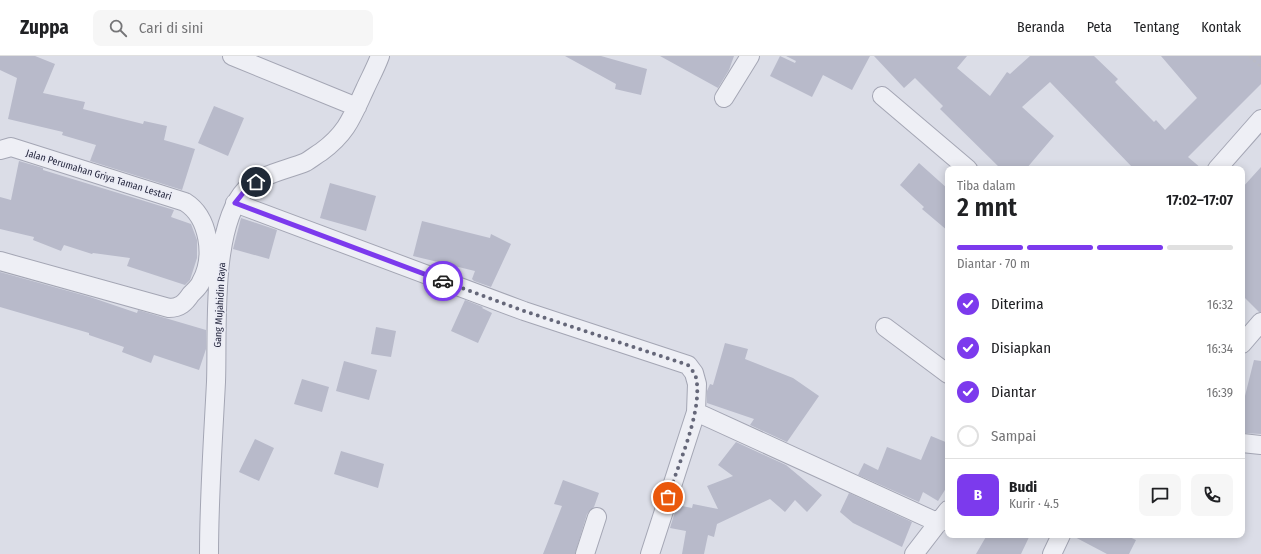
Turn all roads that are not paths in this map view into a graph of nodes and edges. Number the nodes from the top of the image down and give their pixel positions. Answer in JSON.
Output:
{"nodes":[{"id":1,"x":232,"y":56,"type":"edge"},
{"id":2,"x":380,"y":56,"type":"edge"},
{"id":3,"x":750,"y":56,"type":"edge"},
{"id":4,"x":882,"y":96,"type":"dead end"},
{"id":5,"x":724,"y":98,"type":"dead end"},
{"id":6,"x":357,"y":107,"type":"junction"},
{"id":7,"x":1261,"y":119,"type":"edge"},
{"id":8,"x":1,"y":149,"type":"edge"},
{"id":9,"x":964,"y":166,"type":"edge"},
{"id":10,"x":1220,"y":166,"type":"edge"},
{"id":11,"x":235,"y":203,"type":"junction"},
{"id":12,"x":0,"y":261,"type":"edge"},
{"id":13,"x":1261,"y":322,"type":"edge"},
{"id":14,"x":885,"y":327,"type":"dead end"},
{"id":15,"x":1250,"y":342,"type":"edge"},
{"id":16,"x":945,"y":372,"type":"edge"},
{"id":17,"x":696,"y":412,"type":"junction"},
{"id":18,"x":1245,"y":443,"type":"edge"},
{"id":19,"x":1261,"y":445,"type":"edge"},
{"id":20,"x":943,"y":516,"type":"edge"},
{"id":21,"x":597,"y":517,"type":"dead end"},
{"id":22,"x":1060,"y":538,"type":"edge"},
{"id":23,"x":209,"y":554,"type":"edge"},
{"id":24,"x":585,"y":554,"type":"edge"},
{"id":25,"x":650,"y":554,"type":"edge"},
{"id":26,"x":914,"y":554,"type":"edge"},
{"id":27,"x":1052,"y":554,"type":"edge"}],
"edges":[{"from":1,"to":6,"type":"street"},
{"from":2,"to":6,"type":"street","name":"Gang Mujahidin Raya"},
{"from":3,"to":5,"type":"street"},
{"from":4,"to":9,"type":"street"},
{"from":6,"to":11,"type":"street","name":"Gang Mujahidin Raya"},
{"from":7,"to":10,"type":"street"},
{"from":8,"to":12,"type":"street","name":"Jalan Perumahan Griya Taman Lestari"},
{"from":11,"to":17,"type":"street"},
{"from":11,"to":23,"type":"street","name":"Gang Mujahidin Raya"},
{"from":13,"to":15,"type":"street"},
{"from":14,"to":16,"type":"street"},
{"from":17,"to":20,"type":"street"},
{"from":17,"to":25,"type":"street"},
{"from":18,"to":19,"type":"street"},
{"from":20,"to":26,"type":"street"},
{"from":21,"to":24,"type":"street"},
{"from":22,"to":27,"type":"street"}]}
